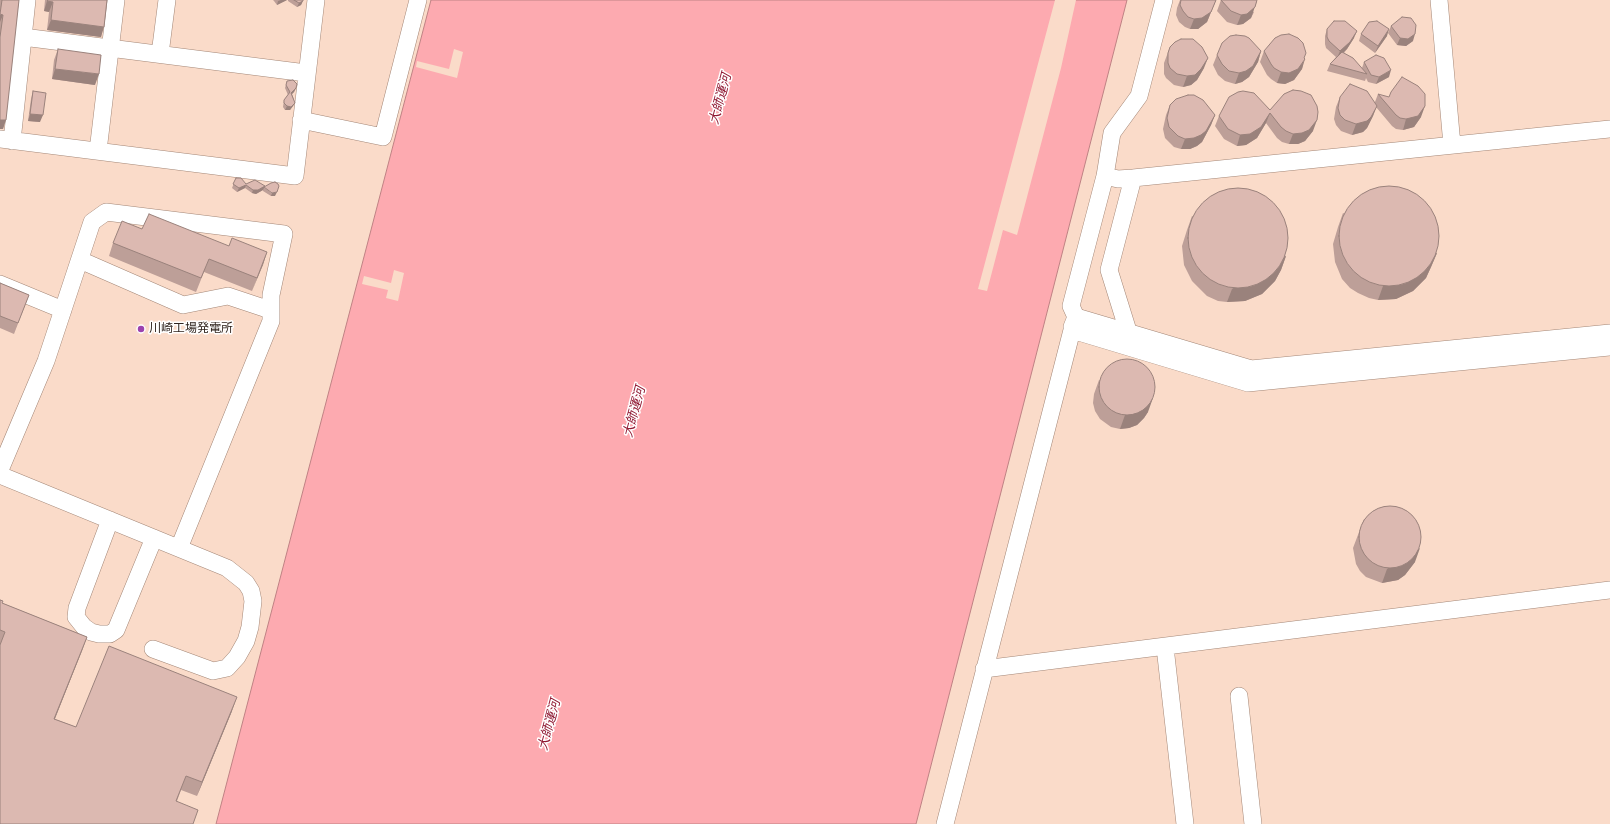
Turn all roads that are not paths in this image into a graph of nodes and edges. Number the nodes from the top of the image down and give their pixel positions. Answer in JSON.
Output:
{"nodes":[{"id":1,"x":27,"y":0,"type":"edge"},
{"id":2,"x":116,"y":0,"type":"edge"},
{"id":3,"x":167,"y":0,"type":"edge"},
{"id":4,"x":316,"y":0,"type":"edge"},
{"id":5,"x":418,"y":0,"type":"edge"},
{"id":6,"x":1164,"y":0,"type":"edge"},
{"id":7,"x":1438,"y":0,"type":"edge"},
{"id":8,"x":23,"y":37,"type":"junction"},
{"id":9,"x":110,"y":48,"type":"junction"},
{"id":10,"x":160,"y":54,"type":"junction"},
{"id":11,"x":306,"y":73,"type":"junction"},
{"id":12,"x":301,"y":120,"type":"junction"},
{"id":13,"x":1610,"y":129,"type":"edge"},
{"id":14,"x":6,"y":140,"type":"edge"},
{"id":15,"x":1452,"y":145,"type":"junction"},
{"id":16,"x":98,"y":151,"type":"junction"},
{"id":17,"x":1105,"y":176,"type":"junction"},
{"id":18,"x":1134,"y":178,"type":"junction"},
{"id":19,"x":80,"y":260,"type":"junction"},
{"id":20,"x":0,"y":284,"type":"edge"},
{"id":21,"x":63,"y":310,"type":"junction"},
{"id":22,"x":270,"y":310,"type":"junction"},
{"id":23,"x":1074,"y":323,"type":"junction"},
{"id":24,"x":1128,"y":331,"type":"junction"},
{"id":25,"x":1610,"y":333,"type":"edge"},
{"id":26,"x":1610,"y":348,"type":"edge"},
{"id":27,"x":0,"y":470,"type":"edge"},
{"id":28,"x":0,"y":475,"type":"edge"},
{"id":29,"x":110,"y":520,"type":"junction"},
{"id":30,"x":154,"y":538,"type":"junction"},
{"id":31,"x":179,"y":548,"type":"junction"},
{"id":32,"x":1610,"y":590,"type":"edge"},
{"id":33,"x":1164,"y":647,"type":"junction"},
{"id":34,"x":153,"y":649,"type":"dead end"},
{"id":35,"x":984,"y":669,"type":"junction"},
{"id":36,"x":1239,"y":696,"type":"dead end"},
{"id":37,"x":945,"y":824,"type":"edge"},
{"id":38,"x":1185,"y":824,"type":"edge"},
{"id":39,"x":1253,"y":824,"type":"edge"}],
"edges":[{"from":1,"to":8,"type":"lane"},
{"from":2,"to":9,"type":"lane"},
{"from":3,"to":10,"type":"lane"},
{"from":4,"to":11,"type":"lane"},
{"from":5,"to":12,"type":"lane"},
{"from":6,"to":17,"type":"lane"},
{"from":7,"to":15,"type":"lane"},
{"from":8,"to":9,"type":"lane"},
{"from":8,"to":14,"type":"lane"},
{"from":9,"to":10,"type":"lane"},
{"from":9,"to":16,"type":"lane"},
{"from":10,"to":11,"type":"lane"},
{"from":11,"to":12,"type":"lane"},
{"from":12,"to":16,"type":"lane"},
{"from":13,"to":15,"type":"lane"},
{"from":14,"to":16,"type":"lane"},
{"from":15,"to":18,"type":"lane"},
{"from":17,"to":18,"type":"lane"},
{"from":17,"to":23,"type":"lane"},
{"from":18,"to":24,"type":"lane"},
{"from":19,"to":21,"type":"lane"},
{"from":19,"to":22,"type":"lane"},
{"from":19,"to":22,"type":"lane"},
{"from":20,"to":21,"type":"lane"},
{"from":21,"to":27,"type":"lane"},
{"from":22,"to":31,"type":"lane"},
{"from":23,"to":24,"type":"lane"},
{"from":23,"to":26,"type":"lane"},
{"from":23,"to":35,"type":"lane"},
{"from":24,"to":25,"type":"lane"},
{"from":28,"to":29,"type":"lane"},
{"from":29,"to":30,"type":"lane"},
{"from":29,"to":30,"type":"lane"},
{"from":30,"to":31,"type":"lane"},
{"from":31,"to":34,"type":"lane"},
{"from":32,"to":33,"type":"lane"},
{"from":33,"to":35,"type":"lane"},
{"from":33,"to":38,"type":"lane"},
{"from":35,"to":37,"type":"lane"},
{"from":36,"to":39,"type":"lane"}]}
